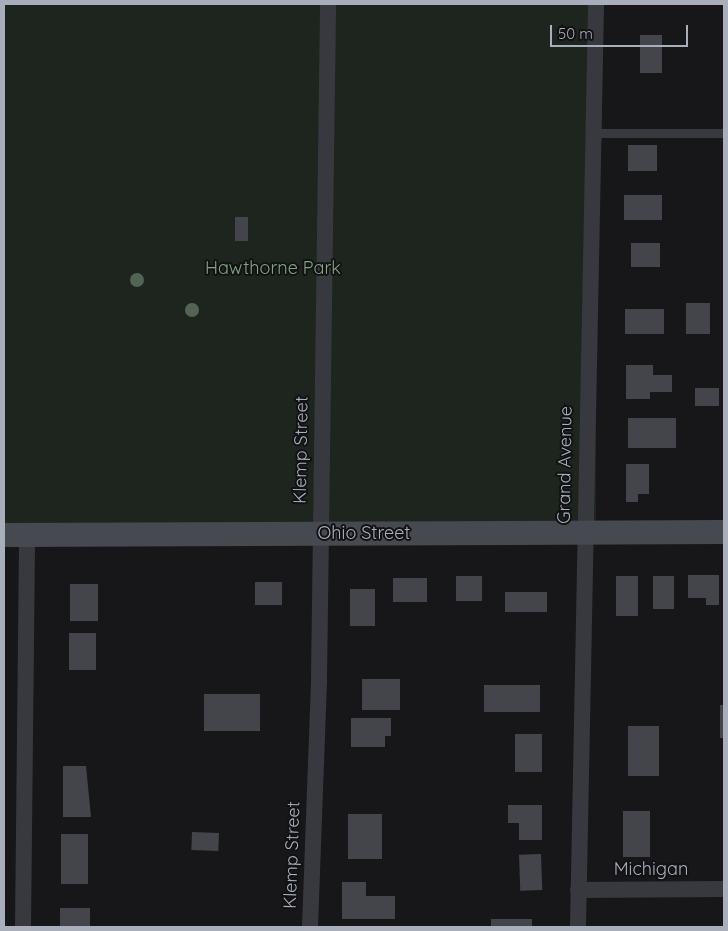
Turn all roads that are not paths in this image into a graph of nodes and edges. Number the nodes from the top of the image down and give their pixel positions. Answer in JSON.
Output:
{"nodes":[{"id":1,"x":328,"y":4,"type":"edge"},
{"id":2,"x":596,"y":4,"type":"edge"},
{"id":3,"x":724,"y":132,"type":"edge"},
{"id":4,"x":593,"y":133,"type":"junction"},
{"id":5,"x":724,"y":532,"type":"edge"},
{"id":6,"x":320,"y":533,"type":"junction"},
{"id":7,"x":584,"y":533,"type":"junction"},
{"id":8,"x":4,"y":535,"type":"edge"},
{"id":9,"x":27,"y":535,"type":"junction"},
{"id":10,"x":724,"y":889,"type":"edge"},
{"id":11,"x":578,"y":890,"type":"junction"},
{"id":12,"x":23,"y":927,"type":"edge"},
{"id":13,"x":310,"y":927,"type":"edge"},
{"id":14,"x":578,"y":927,"type":"edge"}],
"edges":[{"from":1,"to":6,"type":"street","name":"Klemp Street"},
{"from":2,"to":4,"type":"street","name":"Grand Avenue"},
{"from":3,"to":4,"type":"lane"},
{"from":4,"to":7,"type":"street","name":"Grand Avenue"},
{"from":5,"to":7,"type":"street","name":"Ohio Street"},
{"from":6,"to":7,"type":"street","name":"Ohio Street"},
{"from":6,"to":9,"type":"street","name":"Ohio Street"},
{"from":6,"to":13,"type":"street","name":"Klemp Street"},
{"from":7,"to":11,"type":"street","name":"Grand Avenue"},
{"from":8,"to":9,"type":"street","name":"Ohio Street"},
{"from":9,"to":12,"type":"street"},
{"from":10,"to":11,"type":"street","name":"Michigan"},
{"from":11,"to":14,"type":"street","name":"Grand Avenue"}]}
